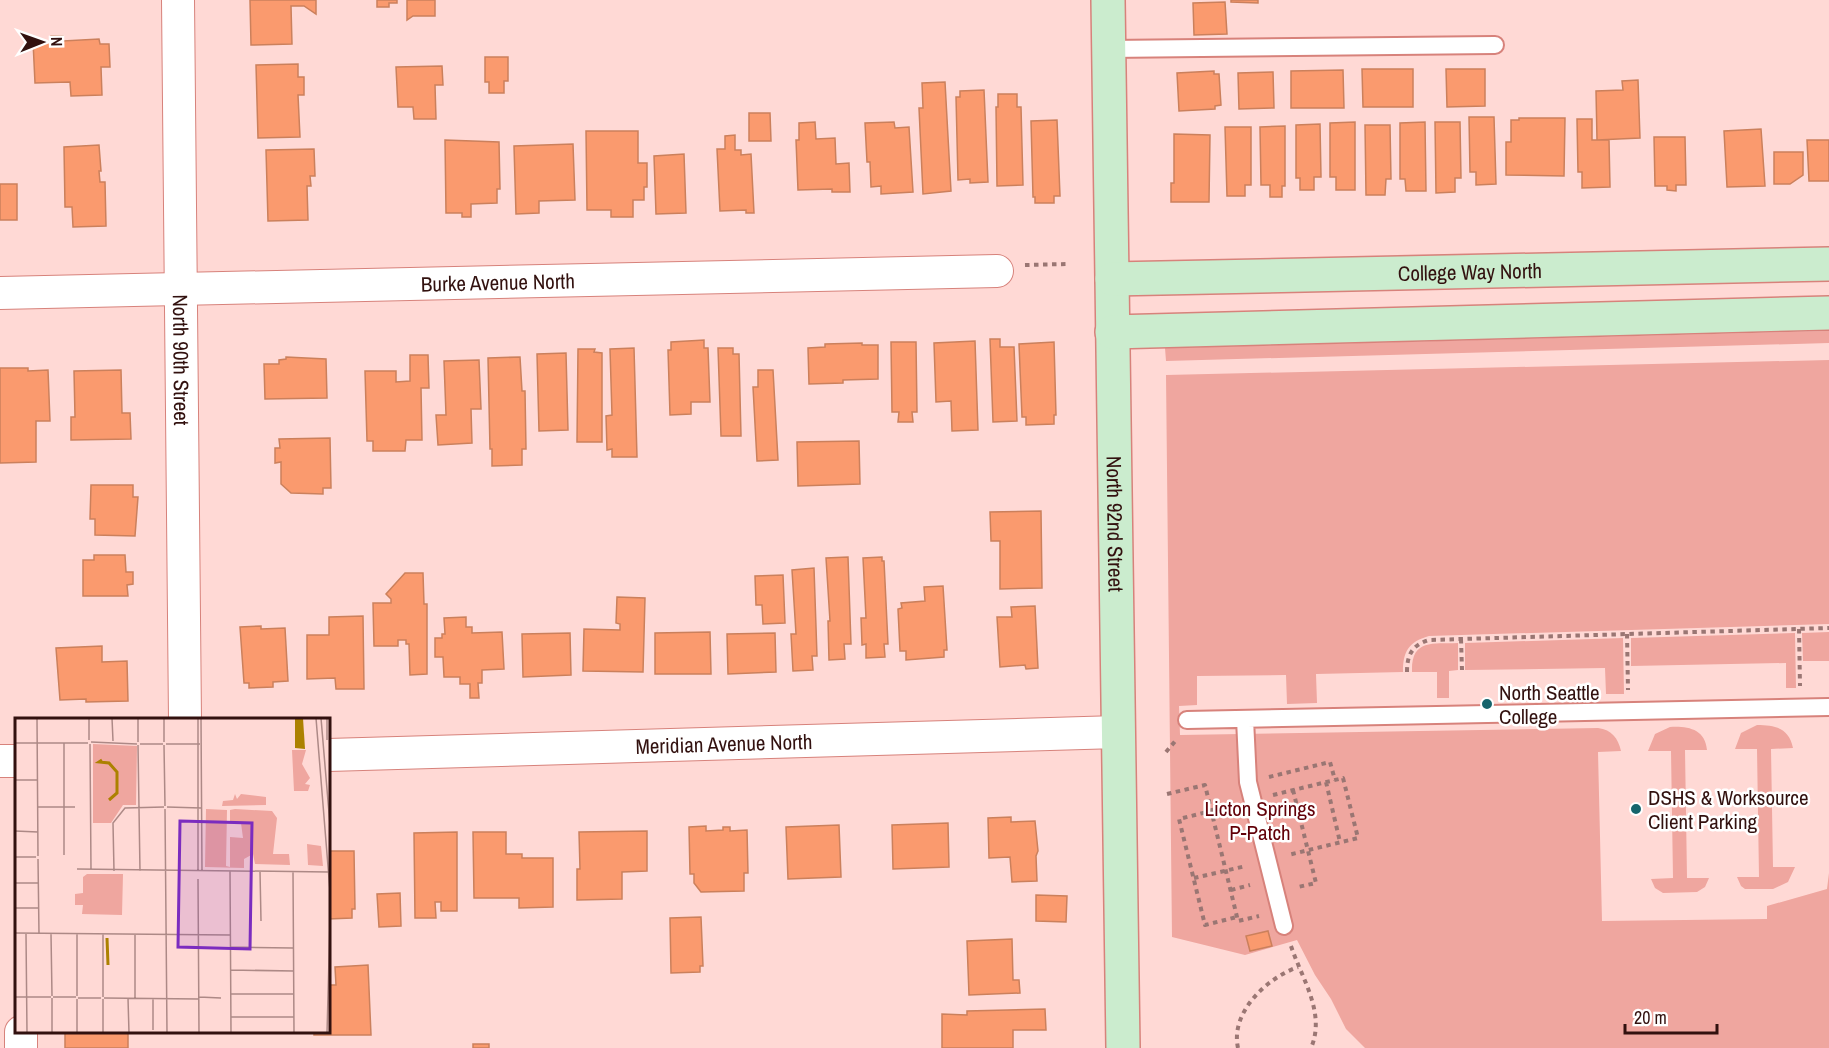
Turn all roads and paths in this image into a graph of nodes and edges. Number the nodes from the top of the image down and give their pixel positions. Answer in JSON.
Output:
{"nodes":[{"id":1,"x":178,"y":0,"type":"edge"},
{"id":2,"x":1108,"y":0,"type":"edge"},
{"id":3,"x":1495,"y":45,"type":"dead end"},
{"id":4,"x":1108,"y":49,"type":"junction"},
{"id":5,"x":1067,"y":264,"type":"dead end"},
{"id":6,"x":1829,"y":264,"type":"edge"},
{"id":7,"x":1011,"y":268,"type":"joint"},
{"id":8,"x":1112,"y":279,"type":"junction"},
{"id":9,"x":180,"y":288,"type":"junction"},
{"id":10,"x":0,"y":293,"type":"edge"},
{"id":11,"x":1829,"y":313,"type":"edge"},
{"id":12,"x":1112,"y":332,"type":"junction"},
{"id":13,"x":1799,"y":628,"type":"junction"},
{"id":14,"x":1829,"y":628,"type":"edge"},
{"id":15,"x":1627,"y":634,"type":"junction"},
{"id":16,"x":1461,"y":639,"type":"junction"},
{"id":17,"x":1462,"y":670,"type":"dead end"},
{"id":18,"x":1407,"y":672,"type":"dead end"},
{"id":19,"x":1800,"y":689,"type":"dead end"},
{"id":20,"x":1628,"y":694,"type":"dead end"},
{"id":21,"x":1829,"y":707,"type":"edge"},
{"id":22,"x":185,"y":718,"type":"edge"},
{"id":23,"x":1245,"y":719,"type":"junction"},
{"id":24,"x":1187,"y":720,"type":"dead end"},
{"id":25,"x":1118,"y":732,"type":"junction"},
{"id":26,"x":330,"y":755,"type":"edge"},
{"id":27,"x":1335,"y":780,"type":"junction"},
{"id":28,"x":1248,"y":782,"type":"junction"},
{"id":29,"x":1326,"y":782,"type":"junction"},
{"id":30,"x":1293,"y":790,"type":"junction"},
{"id":31,"x":1167,"y":794,"type":"dead end"},
{"id":32,"x":1253,"y":800,"type":"junction"},
{"id":33,"x":1211,"y":811,"type":"junction"},
{"id":34,"x":1358,"y":838,"type":"dead end"},
{"id":35,"x":1340,"y":842,"type":"dead end"},
{"id":36,"x":1276,"y":893,"type":"junction"},
{"id":37,"x":1284,"y":926,"type":"dead end"},
{"id":38,"x":1123,"y":1048,"type":"edge"},
{"id":39,"x":1238,"y":1048,"type":"edge"},
{"id":40,"x":1311,"y":1048,"type":"edge"}],
"edges":[{"from":1,"to":9,"type":"street","name":"North 90th Street"},
{"from":2,"to":4,"type":"street","name":"North 92nd Street"},
{"from":3,"to":4,"type":"lane"},
{"from":4,"to":8,"type":"street","name":"North 92nd Street"},
{"from":5,"to":7,"type":"path"},
{"from":6,"to":8,"type":"street","name":"College Way North"},
{"from":7,"to":9,"type":"street","name":"Burke Avenue North"},
{"from":8,"to":12,"type":"street","name":"North 92nd Street"},
{"from":9,"to":10,"type":"street","name":"Burke Avenue North"},
{"from":9,"to":22,"type":"street","name":"North 90th Street"},
{"from":11,"to":12,"type":"street"},
{"from":12,"to":25,"type":"street","name":"North 92nd Street"},
{"from":13,"to":14,"type":"path"},
{"from":13,"to":15,"type":"path"},
{"from":13,"to":19,"type":"path"},
{"from":15,"to":16,"type":"path"},
{"from":15,"to":20,"type":"path"},
{"from":16,"to":17,"type":"path"},
{"from":16,"to":18,"type":"path"},
{"from":21,"to":23,"type":"lane"},
{"from":23,"to":24,"type":"lane"},
{"from":23,"to":28,"type":"lane"},
{"from":25,"to":26,"type":"street","name":"Meridian Avenue North"},
{"from":25,"to":38,"type":"street","name":"North 92nd Street"},
{"from":27,"to":28,"type":"path"},
{"from":27,"to":29,"type":"path"},
{"from":27,"to":34,"type":"path"},
{"from":28,"to":32,"type":"lane"},
{"from":29,"to":30,"type":"path"},
{"from":29,"to":35,"type":"path"},
{"from":30,"to":32,"type":"path"},
{"from":30,"to":36,"type":"path"},
{"from":31,"to":33,"type":"path"},
{"from":32,"to":33,"type":"path"},
{"from":32,"to":36,"type":"lane"},
{"from":33,"to":33,"type":"path"},
{"from":36,"to":37,"type":"lane"},
{"from":39,"to":40,"type":"path"}]}
